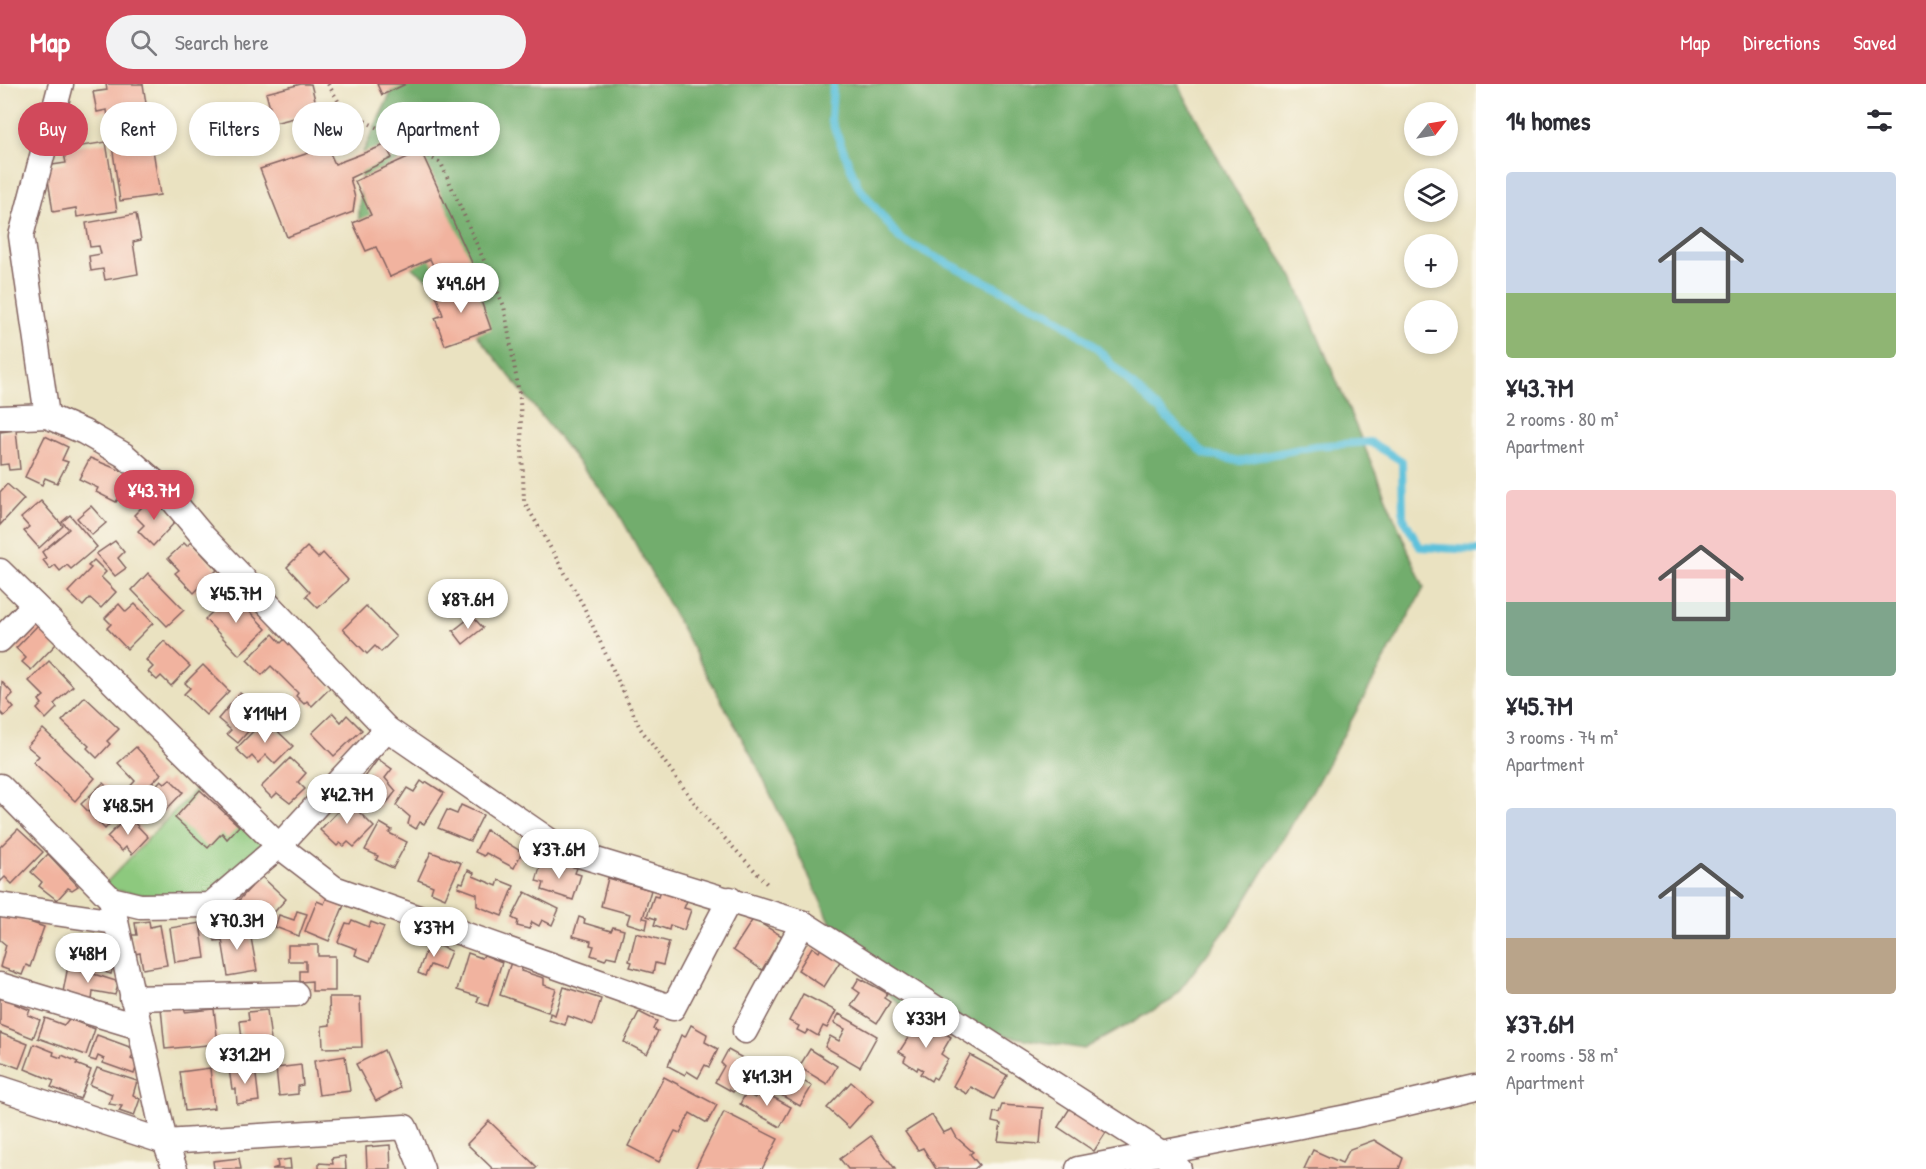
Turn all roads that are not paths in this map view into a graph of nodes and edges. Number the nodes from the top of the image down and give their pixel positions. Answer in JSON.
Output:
{"nodes":[{"id":1,"x":61,"y":84,"type":"edge"},
{"id":2,"x":47,"y":416,"type":"junction"},
{"id":3,"x":0,"y":418,"type":"edge"},
{"id":4,"x":0,"y":571,"type":"edge"},
{"id":5,"x":34,"y":605,"type":"junction"},
{"id":6,"x":0,"y":640,"type":"edge"},
{"id":7,"x":387,"y":729,"type":"junction"},
{"id":8,"x":0,"y":786,"type":"edge"},
{"id":9,"x":279,"y":846,"type":"junction"},
{"id":10,"x":730,"y":899,"type":"junction"},
{"id":11,"x":0,"y":905,"type":"edge"},
{"id":12,"x":113,"y":910,"type":"junction"},
{"id":13,"x":803,"y":923,"type":"junction"},
{"id":14,"x":0,"y":985,"type":"edge"},
{"id":15,"x":296,"y":994,"type":"dead end"},
{"id":16,"x":132,"y":998,"type":"junction"},
{"id":17,"x":139,"y":1027,"type":"junction"},
{"id":18,"x":745,"y":1031,"type":"dead end"},
{"id":19,"x":1476,"y":1087,"type":"edge"},
{"id":20,"x":0,"y":1088,"type":"edge"},
{"id":21,"x":165,"y":1142,"type":"junction"},
{"id":22,"x":1171,"y":1161,"type":"edge"},
{"id":23,"x":175,"y":1169,"type":"edge"},
{"id":24,"x":422,"y":1169,"type":"edge"},
{"id":25,"x":1078,"y":1169,"type":"edge"}],
"edges":[{"from":1,"to":2,"type":"street"},
{"from":2,"to":3,"type":"street"},
{"from":2,"to":7,"type":"street"},
{"from":4,"to":5,"type":"street"},
{"from":5,"to":6,"type":"street"},
{"from":5,"to":9,"type":"street"},
{"from":7,"to":9,"type":"street"},
{"from":7,"to":10,"type":"street"},
{"from":8,"to":12,"type":"street"},
{"from":9,"to":10,"type":"street"},
{"from":9,"to":12,"type":"street"},
{"from":10,"to":13,"type":"street"},
{"from":11,"to":12,"type":"street"},
{"from":12,"to":16,"type":"street"},
{"from":13,"to":18,"type":"street"},
{"from":13,"to":22,"type":"street"},
{"from":14,"to":17,"type":"street"},
{"from":15,"to":16,"type":"street"},
{"from":16,"to":17,"type":"street"},
{"from":17,"to":21,"type":"street"},
{"from":19,"to":22,"type":"street"},
{"from":20,"to":21,"type":"street"},
{"from":21,"to":23,"type":"street"},
{"from":21,"to":24,"type":"street"},
{"from":22,"to":25,"type":"street"}]}
